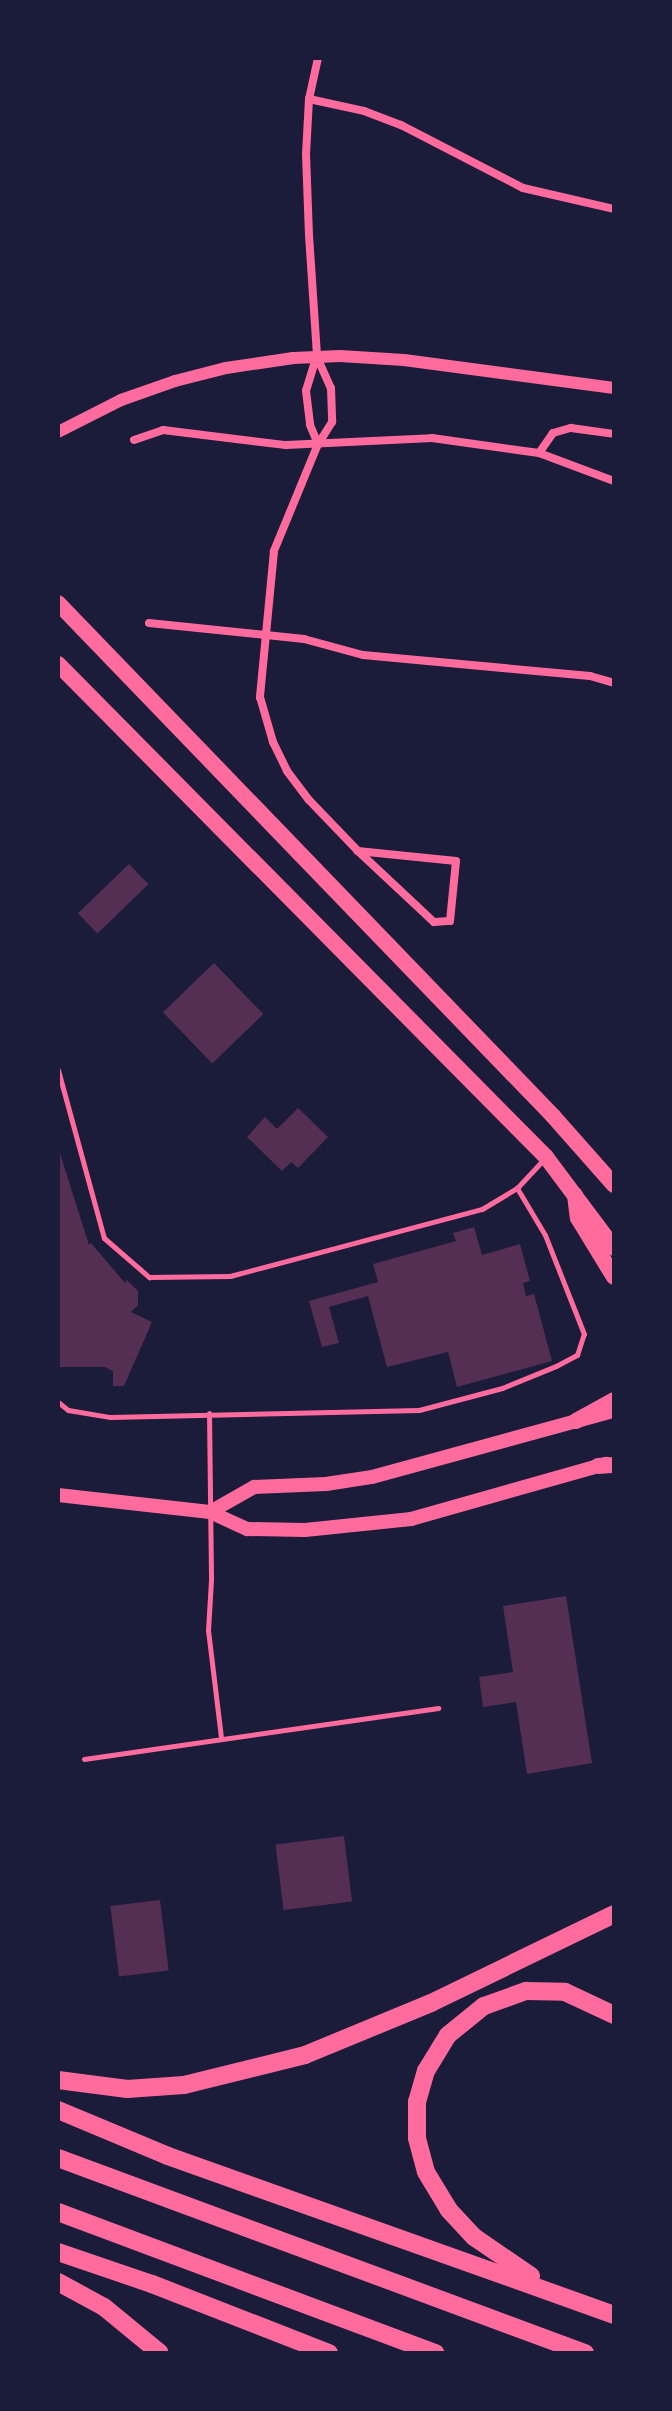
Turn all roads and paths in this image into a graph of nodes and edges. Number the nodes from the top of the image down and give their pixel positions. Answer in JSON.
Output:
{"nodes":[{"id":1,"x":318,"y":58,"type":"edge"},
{"id":2,"x":309,"y":99,"type":"junction"},
{"id":3,"x":614,"y":209,"type":"edge"},
{"id":4,"x":317,"y":357,"type":"junction"},
{"id":5,"x":614,"y":388,"type":"edge"},
{"id":6,"x":58,"y":432,"type":"edge"},
{"id":7,"x":614,"y":434,"type":"edge"},
{"id":8,"x":134,"y":440,"type":"dead end"},
{"id":9,"x":318,"y":444,"type":"junction"},
{"id":10,"x":539,"y":453,"type":"junction"},
{"id":11,"x":614,"y":481,"type":"edge"},
{"id":12,"x":58,"y":603,"type":"edge"},
{"id":13,"x":149,"y":623,"type":"dead end"},
{"id":14,"x":265,"y":635,"type":"junction"},
{"id":15,"x":58,"y":664,"type":"edge"},
{"id":16,"x":614,"y":683,"type":"edge"},
{"id":17,"x":358,"y":851,"type":"junction"},
{"id":18,"x":58,"y":1070,"type":"edge"},
{"id":19,"x":546,"y":1157,"type":"junction"},
{"id":20,"x":614,"y":1185,"type":"edge"},
{"id":21,"x":517,"y":1188,"type":"junction"},
{"id":22,"x":575,"y":1194,"type":"junction"},
{"id":23,"x":614,"y":1248,"type":"edge"},
{"id":24,"x":614,"y":1277,"type":"edge"},
{"id":25,"x":614,"y":1400,"type":"edge"},
{"id":26,"x":58,"y":1402,"type":"edge"},
{"id":27,"x":614,"y":1411,"type":"edge"},
{"id":28,"x":209,"y":1413,"type":"junction"},
{"id":29,"x":576,"y":1421,"type":"junction"},
{"id":30,"x":609,"y":1464,"type":"edge"},
{"id":31,"x":58,"y":1495,"type":"edge"},
{"id":32,"x":210,"y":1512,"type":"junction"},
{"id":33,"x":438,"y":1708,"type":"dead end"},
{"id":34,"x":221,"y":1737,"type":"junction"},
{"id":35,"x":84,"y":1759,"type":"dead end"},
{"id":36,"x":614,"y":1914,"type":"edge"},
{"id":37,"x":614,"y":2015,"type":"edge"},
{"id":38,"x":58,"y":2080,"type":"edge"},
{"id":39,"x":58,"y":2110,"type":"edge"},
{"id":40,"x":58,"y":2158,"type":"edge"},
{"id":41,"x":58,"y":2212,"type":"edge"},
{"id":42,"x":58,"y":2252,"type":"edge"},
{"id":43,"x":58,"y":2282,"type":"edge"},
{"id":44,"x":608,"y":2313,"type":"edge"},
{"id":45,"x":160,"y":2353,"type":"edge"},
{"id":46,"x":329,"y":2353,"type":"edge"},
{"id":47,"x":435,"y":2353,"type":"edge"},
{"id":48,"x":585,"y":2353,"type":"edge"}],
"edges":[{"from":1,"to":2,"type":"street"},
{"from":2,"to":3,"type":"street"},
{"from":2,"to":4,"type":"street"},
{"from":4,"to":5,"type":"street"},
{"from":4,"to":6,"type":"street"},
{"from":4,"to":9,"type":"street"},
{"from":4,"to":9,"type":"street"},
{"from":7,"to":10,"type":"street"},
{"from":8,"to":9,"type":"street"},
{"from":9,"to":10,"type":"street"},
{"from":9,"to":14,"type":"street"},
{"from":10,"to":11,"type":"street"},
{"from":12,"to":20,"type":"main road"},
{"from":13,"to":14,"type":"street"},
{"from":14,"to":16,"type":"street"},
{"from":14,"to":17,"type":"street"},
{"from":15,"to":19,"type":"main road"},
{"from":17,"to":17,"type":"street"},
{"from":18,"to":21,"type":"lane"},
{"from":19,"to":21,"type":"lane"},
{"from":19,"to":22,"type":"main road"},
{"from":21,"to":28,"type":"lane"},
{"from":22,"to":23,"type":"main road"},
{"from":22,"to":24,"type":"main road"},
{"from":25,"to":29,"type":"main road"},
{"from":26,"to":28,"type":"lane"},
{"from":27,"to":29,"type":"main road"},
{"from":28,"to":32,"type":"lane"},
{"from":29,"to":32,"type":"main road"},
{"from":30,"to":32,"type":"main road"},
{"from":31,"to":32,"type":"main road"},
{"from":32,"to":34,"type":"lane"},
{"from":33,"to":34,"type":"lane"},
{"from":34,"to":35,"type":"lane"},
{"from":36,"to":38,"type":"highway"},
{"from":37,"to":44,"type":"highway"},
{"from":39,"to":44,"type":"highway"},
{"from":40,"to":48,"type":"highway"},
{"from":41,"to":47,"type":"highway"},
{"from":42,"to":46,"type":"highway"},
{"from":43,"to":45,"type":"highway"}]}
